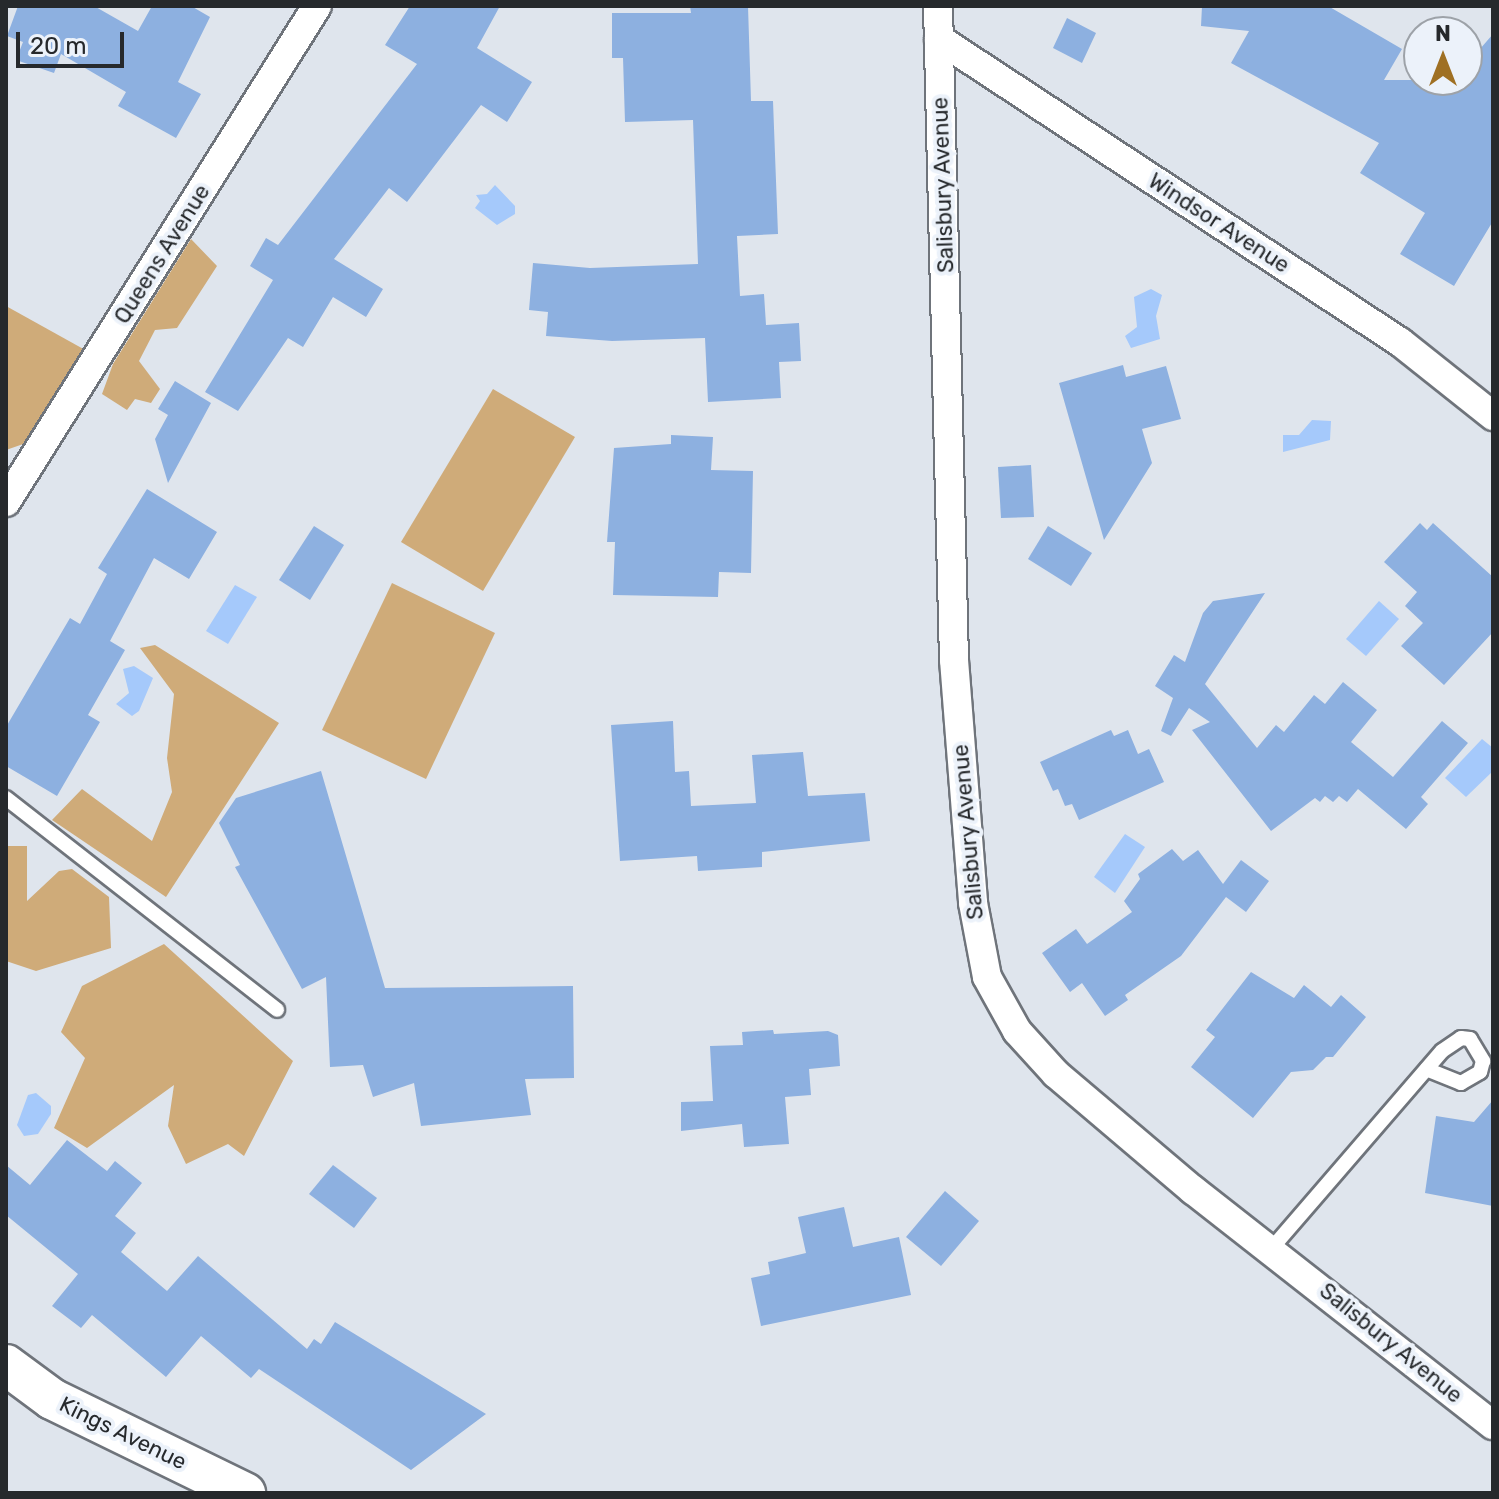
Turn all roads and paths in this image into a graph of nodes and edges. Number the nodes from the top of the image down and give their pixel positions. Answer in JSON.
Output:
{"nodes":[{"id":1,"x":317,"y":6,"type":"edge"},
{"id":2,"x":938,"y":6,"type":"edge"},
{"id":3,"x":939,"y":39,"type":"junction"},
{"id":4,"x":1493,"y":416,"type":"edge"},
{"id":5,"x":6,"y":502,"type":"edge"},
{"id":6,"x":6,"y":798,"type":"edge"},
{"id":7,"x":277,"y":1010,"type":"dead end"},
{"id":8,"x":1427,"y":1069,"type":"dead end"},
{"id":9,"x":1272,"y":1248,"type":"junction"},
{"id":10,"x":6,"y":1365,"type":"edge"},
{"id":11,"x":1493,"y":1425,"type":"edge"},
{"id":12,"x":245,"y":1493,"type":"edge"}],
"edges":[{"from":1,"to":5,"type":"street","name":"Queens Avenue"},
{"from":2,"to":3,"type":"street","name":"Salisbury Avenue"},
{"from":3,"to":4,"type":"street","name":"Windsor Avenue"},
{"from":3,"to":9,"type":"street","name":"Salisbury Avenue"},
{"from":6,"to":7,"type":"lane"},
{"from":8,"to":9,"type":"lane"},
{"from":9,"to":11,"type":"street","name":"Salisbury Avenue"},
{"from":10,"to":12,"type":"street","name":"Kings Avenue"}]}
